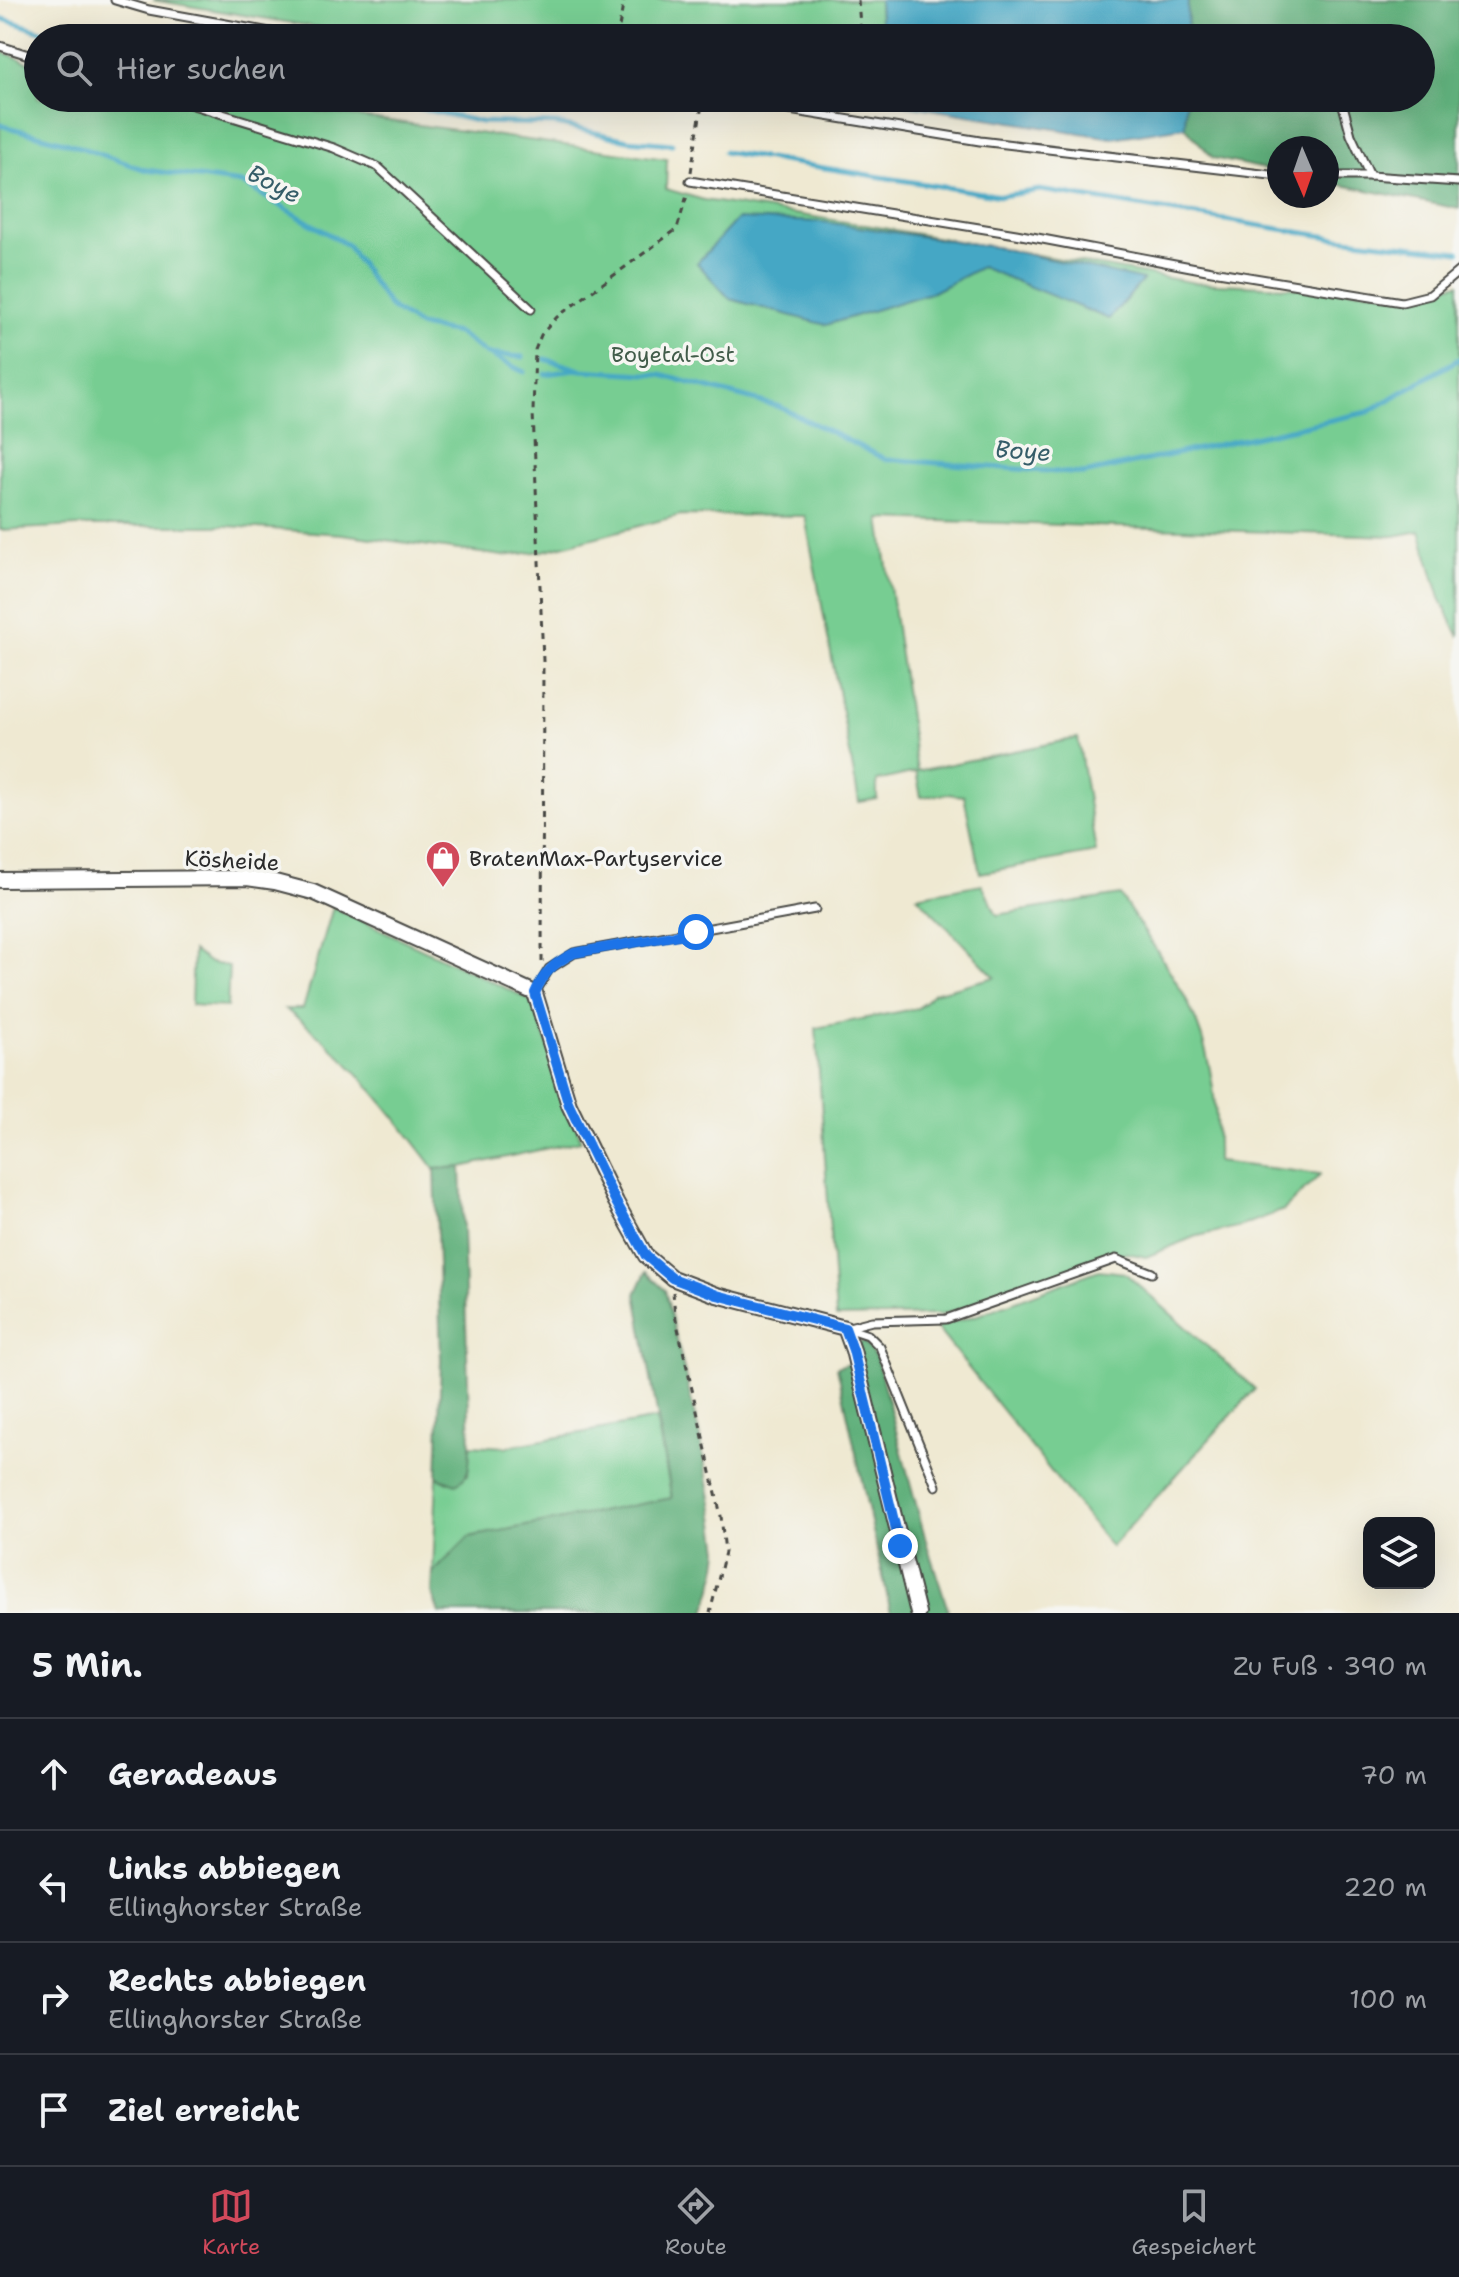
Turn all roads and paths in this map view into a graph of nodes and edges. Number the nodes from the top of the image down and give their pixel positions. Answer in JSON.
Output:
{"nodes":[{"id":1,"x":115,"y":0,"type":"edge"},
{"id":2,"x":624,"y":0,"type":"edge"},
{"id":3,"x":858,"y":0,"type":"edge"},
{"id":4,"x":220,"y":24,"type":"edge"},
{"id":5,"x":620,"y":24,"type":"edge"},
{"id":6,"x":860,"y":24,"type":"edge"},
{"id":7,"x":0,"y":46,"type":"edge"},
{"id":8,"x":24,"y":54,"type":"edge"},
{"id":9,"x":216,"y":112,"type":"edge"},
{"id":10,"x":701,"y":112,"type":"edge"},
{"id":11,"x":801,"y":112,"type":"edge"},
{"id":12,"x":1345,"y":112,"type":"edge"},
{"id":13,"x":1267,"y":175,"type":"edge"},
{"id":14,"x":1339,"y":176,"type":"edge"},
{"id":15,"x":1370,"y":176,"type":"junction"},
{"id":16,"x":690,"y":181,"type":"junction"},
{"id":17,"x":1459,"y":182,"type":"edge"},
{"id":18,"x":1459,"y":271,"type":"edge"},
{"id":19,"x":531,"y":309,"type":"dead end"},
{"id":20,"x":0,"y":880,"type":"edge"},
{"id":21,"x":815,"y":909,"type":"dead end"},
{"id":22,"x":542,"y":978,"type":"junction"},
{"id":23,"x":535,"y":993,"type":"junction"},
{"id":24,"x":1152,"y":1273,"type":"dead end"},
{"id":25,"x":672,"y":1278,"type":"junction"},
{"id":26,"x":845,"y":1328,"type":"junction"},
{"id":27,"x":936,"y":1486,"type":"dead end"},
{"id":28,"x":710,"y":1613,"type":"edge"},
{"id":29,"x":918,"y":1613,"type":"edge"}],
"edges":[{"from":1,"to":4,"type":"lane"},
{"from":2,"to":5,"type":"path"},
{"from":3,"to":6,"type":"path"},
{"from":7,"to":8,"type":"lane"},
{"from":9,"to":19,"type":"lane"},
{"from":10,"to":16,"type":"path"},
{"from":11,"to":13,"type":"lane"},
{"from":12,"to":15,"type":"lane"},
{"from":14,"to":15,"type":"lane"},
{"from":15,"to":17,"type":"lane"},
{"from":16,"to":18,"type":"lane"},
{"from":16,"to":22,"type":"path"},
{"from":20,"to":23,"type":"street","name":"Kösheide"},
{"from":21,"to":22,"type":"lane"},
{"from":22,"to":23,"type":"lane"},
{"from":23,"to":25,"type":"street"},
{"from":24,"to":26,"type":"lane"},
{"from":25,"to":26,"type":"street"},
{"from":25,"to":28,"type":"path"},
{"from":26,"to":27,"type":"lane"},
{"from":26,"to":29,"type":"street"}]}
